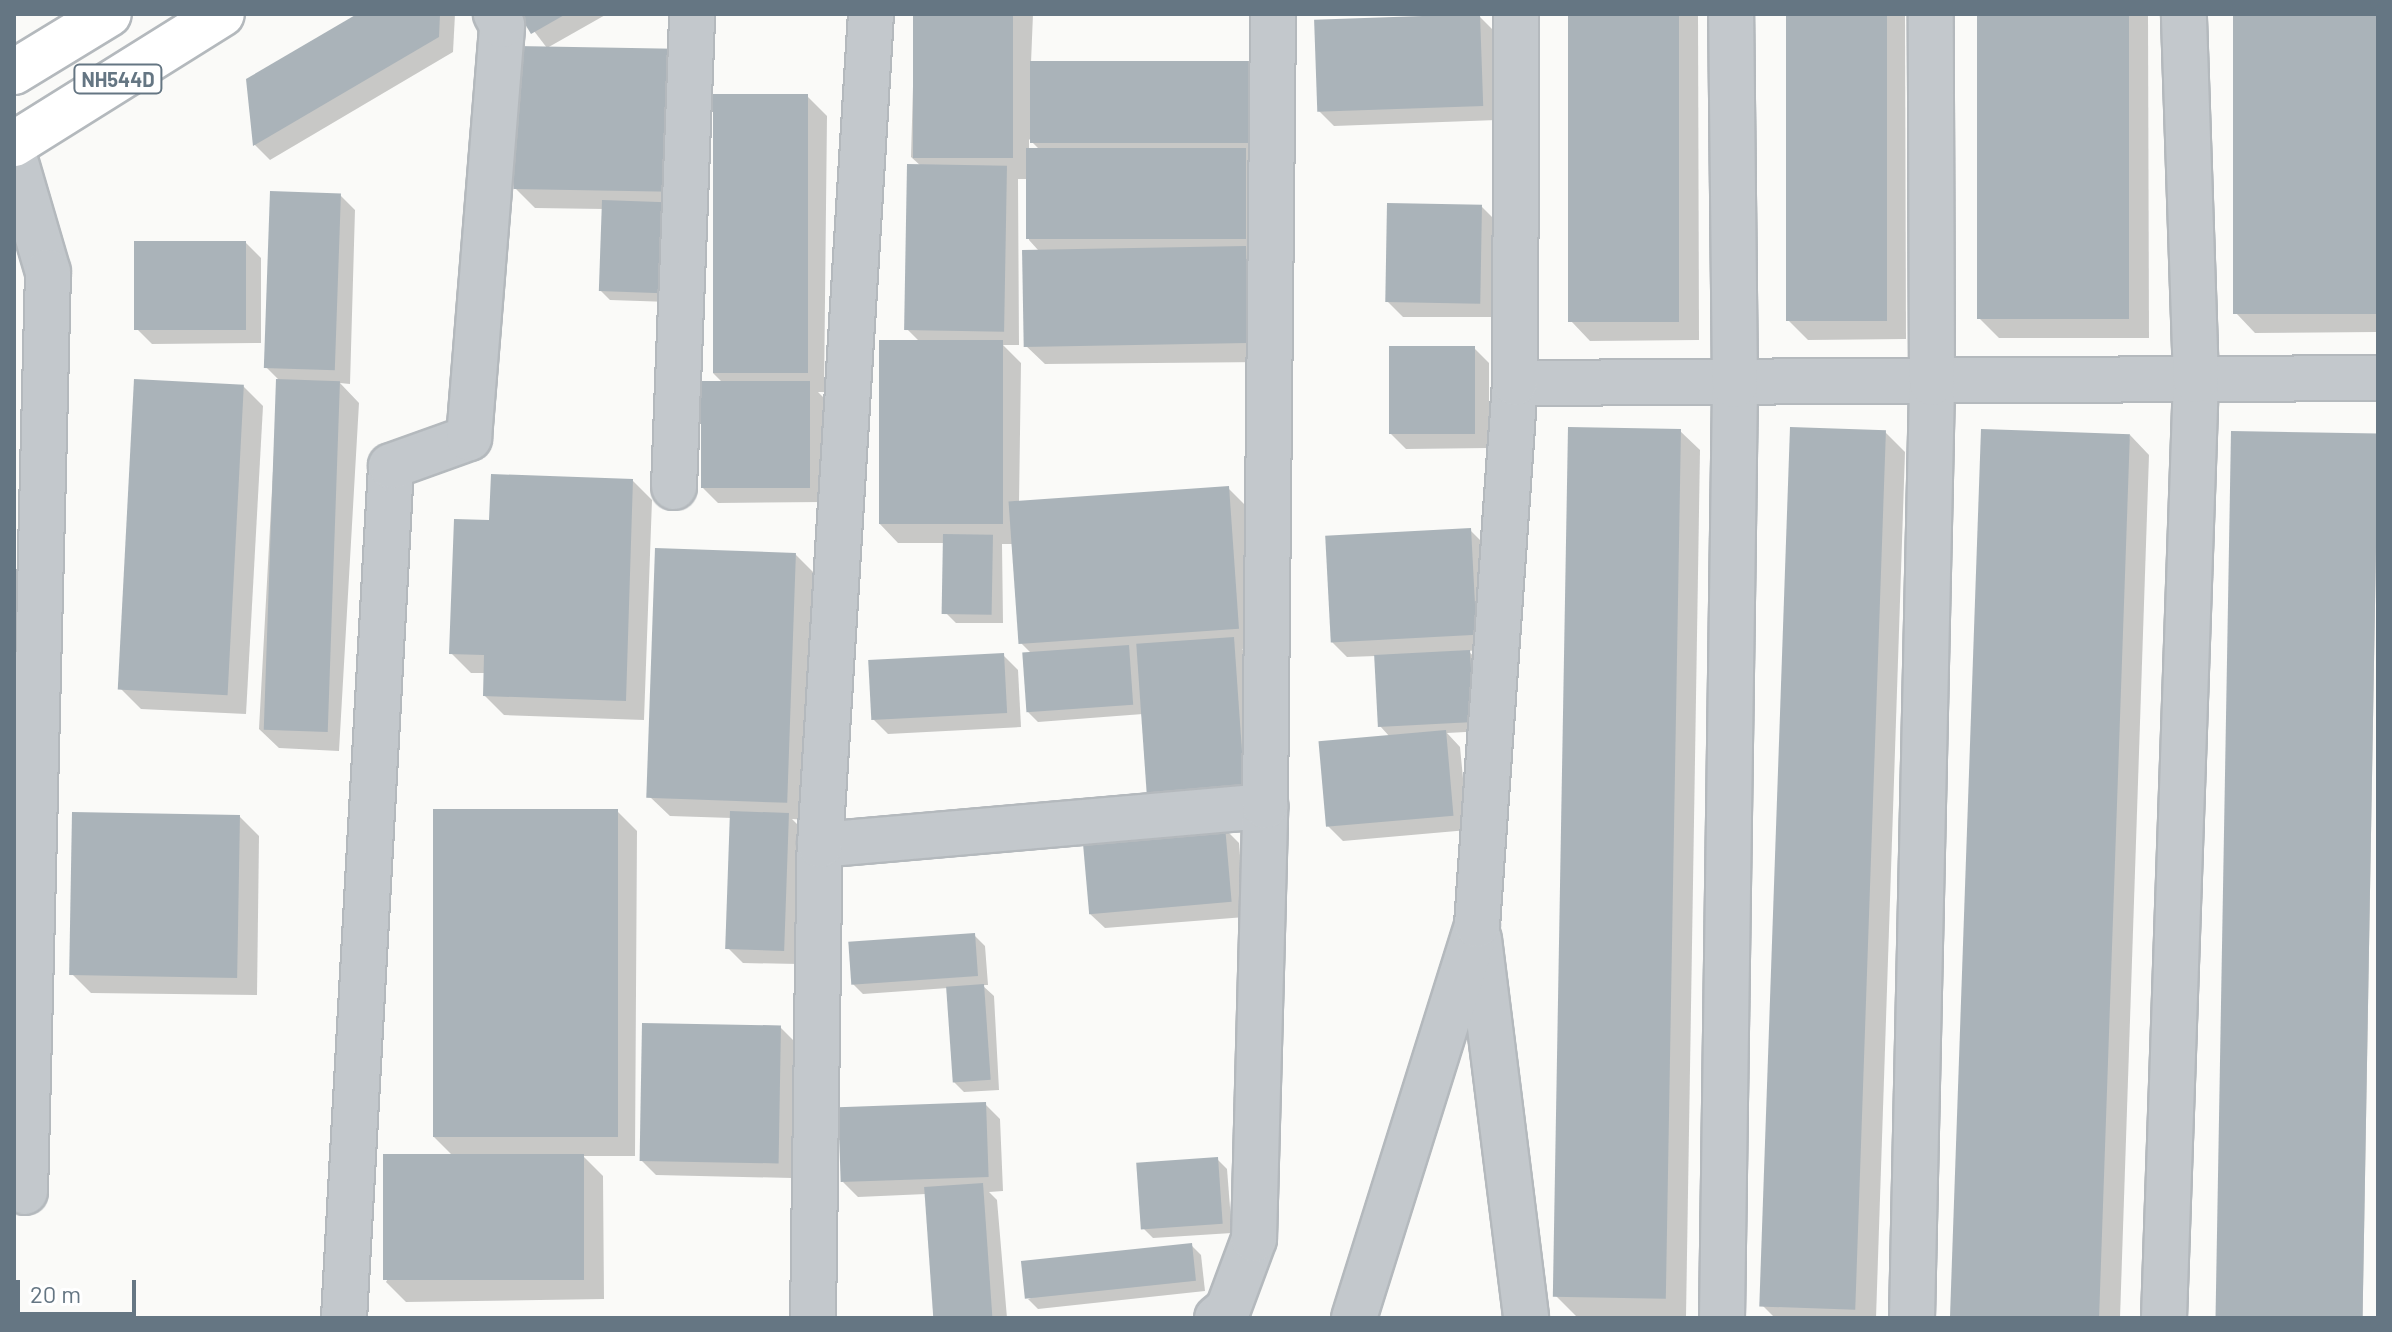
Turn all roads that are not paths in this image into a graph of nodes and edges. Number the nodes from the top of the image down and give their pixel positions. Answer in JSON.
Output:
{"nodes":[{"id":1,"x":109,"y":14,"type":"edge"},
{"id":2,"x":222,"y":14,"type":"edge"},
{"id":3,"x":496,"y":14,"type":"edge"},
{"id":4,"x":692,"y":14,"type":"edge"},
{"id":5,"x":871,"y":14,"type":"edge"},
{"id":6,"x":1273,"y":14,"type":"edge"},
{"id":7,"x":1516,"y":14,"type":"edge"},
{"id":8,"x":1731,"y":14,"type":"edge"},
{"id":9,"x":1931,"y":14,"type":"edge"},
{"id":10,"x":2184,"y":14,"type":"edge"},
{"id":11,"x":14,"y":72,"type":"edge"},
{"id":12,"x":14,"y":144,"type":"edge"},
{"id":13,"x":14,"y":156,"type":"edge"},
{"id":14,"x":2378,"y":378,"type":"edge"},
{"id":15,"x":2196,"y":380,"type":"junction"},
{"id":16,"x":1515,"y":383,"type":"junction"},
{"id":17,"x":1932,"y":383,"type":"junction"},
{"id":18,"x":1735,"y":385,"type":"junction"},
{"id":19,"x":674,"y":487,"type":"dead end"},
{"id":20,"x":1265,"y":806,"type":"junction"},
{"id":21,"x":820,"y":845,"type":"junction"},
{"id":22,"x":1477,"y":925,"type":"junction"},
{"id":23,"x":25,"y":1192,"type":"dead end"},
{"id":24,"x":344,"y":1318,"type":"edge"},
{"id":25,"x":813,"y":1318,"type":"edge"},
{"id":26,"x":1217,"y":1318,"type":"edge"},
{"id":27,"x":1354,"y":1318,"type":"edge"},
{"id":28,"x":1526,"y":1318,"type":"edge"},
{"id":29,"x":1722,"y":1318,"type":"edge"},
{"id":30,"x":1912,"y":1318,"type":"edge"},
{"id":31,"x":2164,"y":1318,"type":"edge"}],
"edges":[{"from":1,"to":11,"type":"highway","number":"NH544D"},
{"from":2,"to":12,"type":"highway","number":"NH544D"},
{"from":3,"to":24,"type":"street"},
{"from":4,"to":19,"type":"street"},
{"from":5,"to":21,"type":"street"},
{"from":6,"to":20,"type":"street"},
{"from":7,"to":16,"type":"street"},
{"from":8,"to":18,"type":"street"},
{"from":9,"to":17,"type":"street"},
{"from":10,"to":15,"type":"street"},
{"from":13,"to":23,"type":"street"},
{"from":14,"to":15,"type":"street"},
{"from":15,"to":17,"type":"street"},
{"from":15,"to":31,"type":"street"},
{"from":16,"to":18,"type":"street"},
{"from":16,"to":22,"type":"street"},
{"from":17,"to":18,"type":"street"},
{"from":17,"to":30,"type":"street"},
{"from":18,"to":29,"type":"street"},
{"from":20,"to":21,"type":"street"},
{"from":20,"to":26,"type":"street"},
{"from":21,"to":25,"type":"street"},
{"from":22,"to":27,"type":"street"},
{"from":22,"to":28,"type":"street"}]}
